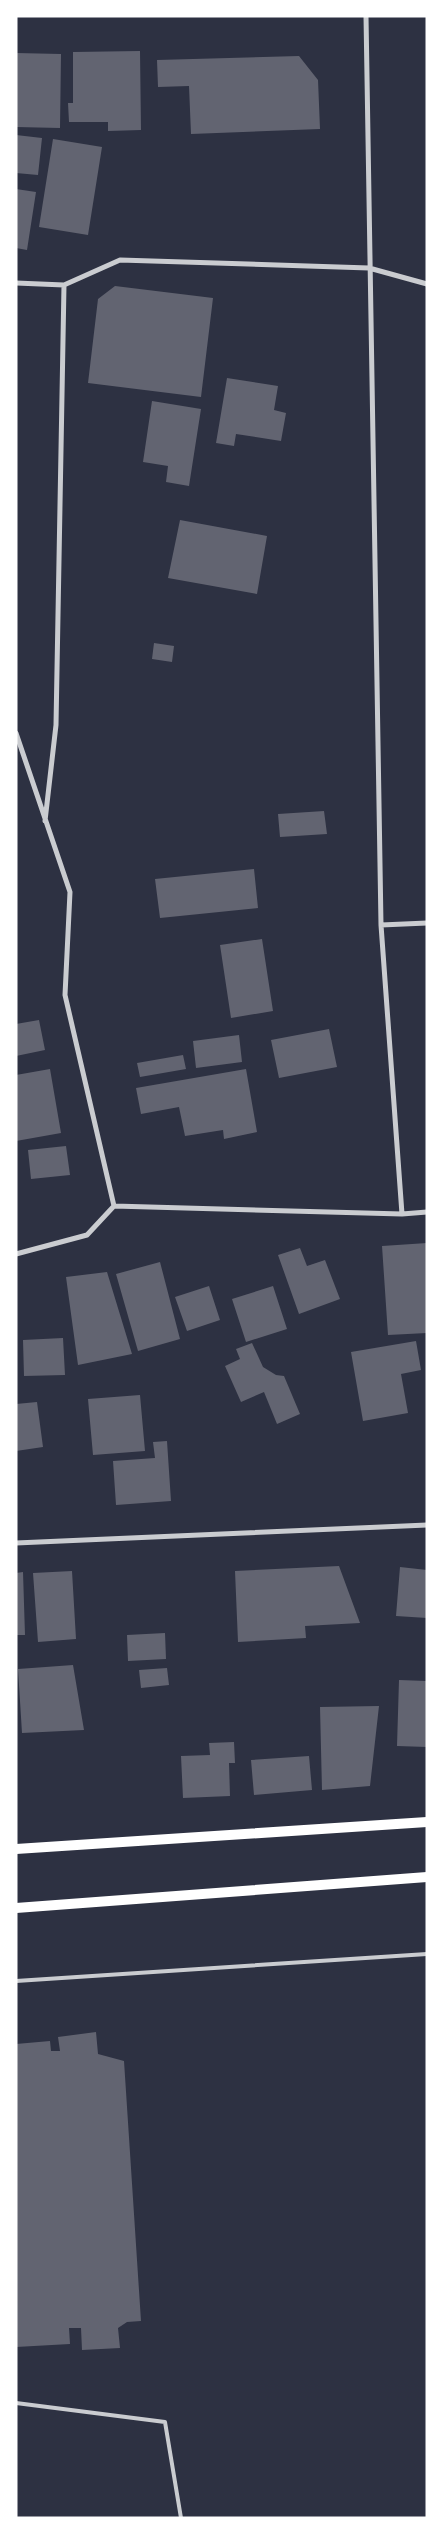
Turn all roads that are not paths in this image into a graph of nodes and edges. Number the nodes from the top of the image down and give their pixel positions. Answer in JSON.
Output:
{"nodes":[{"id":1,"x":366,"y":16,"type":"edge"},
{"id":2,"x":369,"y":268,"type":"junction"},
{"id":3,"x":16,"y":283,"type":"edge"},
{"id":4,"x":427,"y":284,"type":"edge"},
{"id":5,"x":64,"y":285,"type":"junction"},
{"id":6,"x":16,"y":733,"type":"edge"},
{"id":7,"x":45,"y":821,"type":"junction"},
{"id":8,"x":427,"y":923,"type":"edge"},
{"id":9,"x":381,"y":926,"type":"junction"},
{"id":10,"x":114,"y":1206,"type":"junction"},
{"id":11,"x":427,"y":1212,"type":"edge"},
{"id":12,"x":402,"y":1214,"type":"junction"},
{"id":13,"x":16,"y":1254,"type":"edge"},
{"id":14,"x":427,"y":1525,"type":"edge"},
{"id":15,"x":16,"y":1543,"type":"edge"},
{"id":16,"x":427,"y":1822,"type":"edge"},
{"id":17,"x":16,"y":1849,"type":"edge"},
{"id":18,"x":427,"y":1877,"type":"edge"},
{"id":19,"x":16,"y":1908,"type":"edge"},
{"id":20,"x":427,"y":1954,"type":"edge"},
{"id":21,"x":16,"y":1981,"type":"edge"},
{"id":22,"x":16,"y":2403,"type":"edge"},
{"id":23,"x":181,"y":2518,"type":"edge"}],
"edges":[{"from":1,"to":2,"type":"street"},
{"from":2,"to":4,"type":"street"},
{"from":2,"to":5,"type":"street"},
{"from":2,"to":9,"type":"street"},
{"from":3,"to":5,"type":"street"},
{"from":5,"to":7,"type":"street"},
{"from":6,"to":7,"type":"street"},
{"from":7,"to":10,"type":"street"},
{"from":8,"to":9,"type":"street"},
{"from":9,"to":12,"type":"street"},
{"from":10,"to":12,"type":"street"},
{"from":10,"to":13,"type":"street"},
{"from":11,"to":12,"type":"street"},
{"from":14,"to":15,"type":"street"},
{"from":16,"to":17,"type":"main road"},
{"from":18,"to":19,"type":"main road"},
{"from":20,"to":21,"type":"lane"},
{"from":22,"to":23,"type":"lane"}]}
